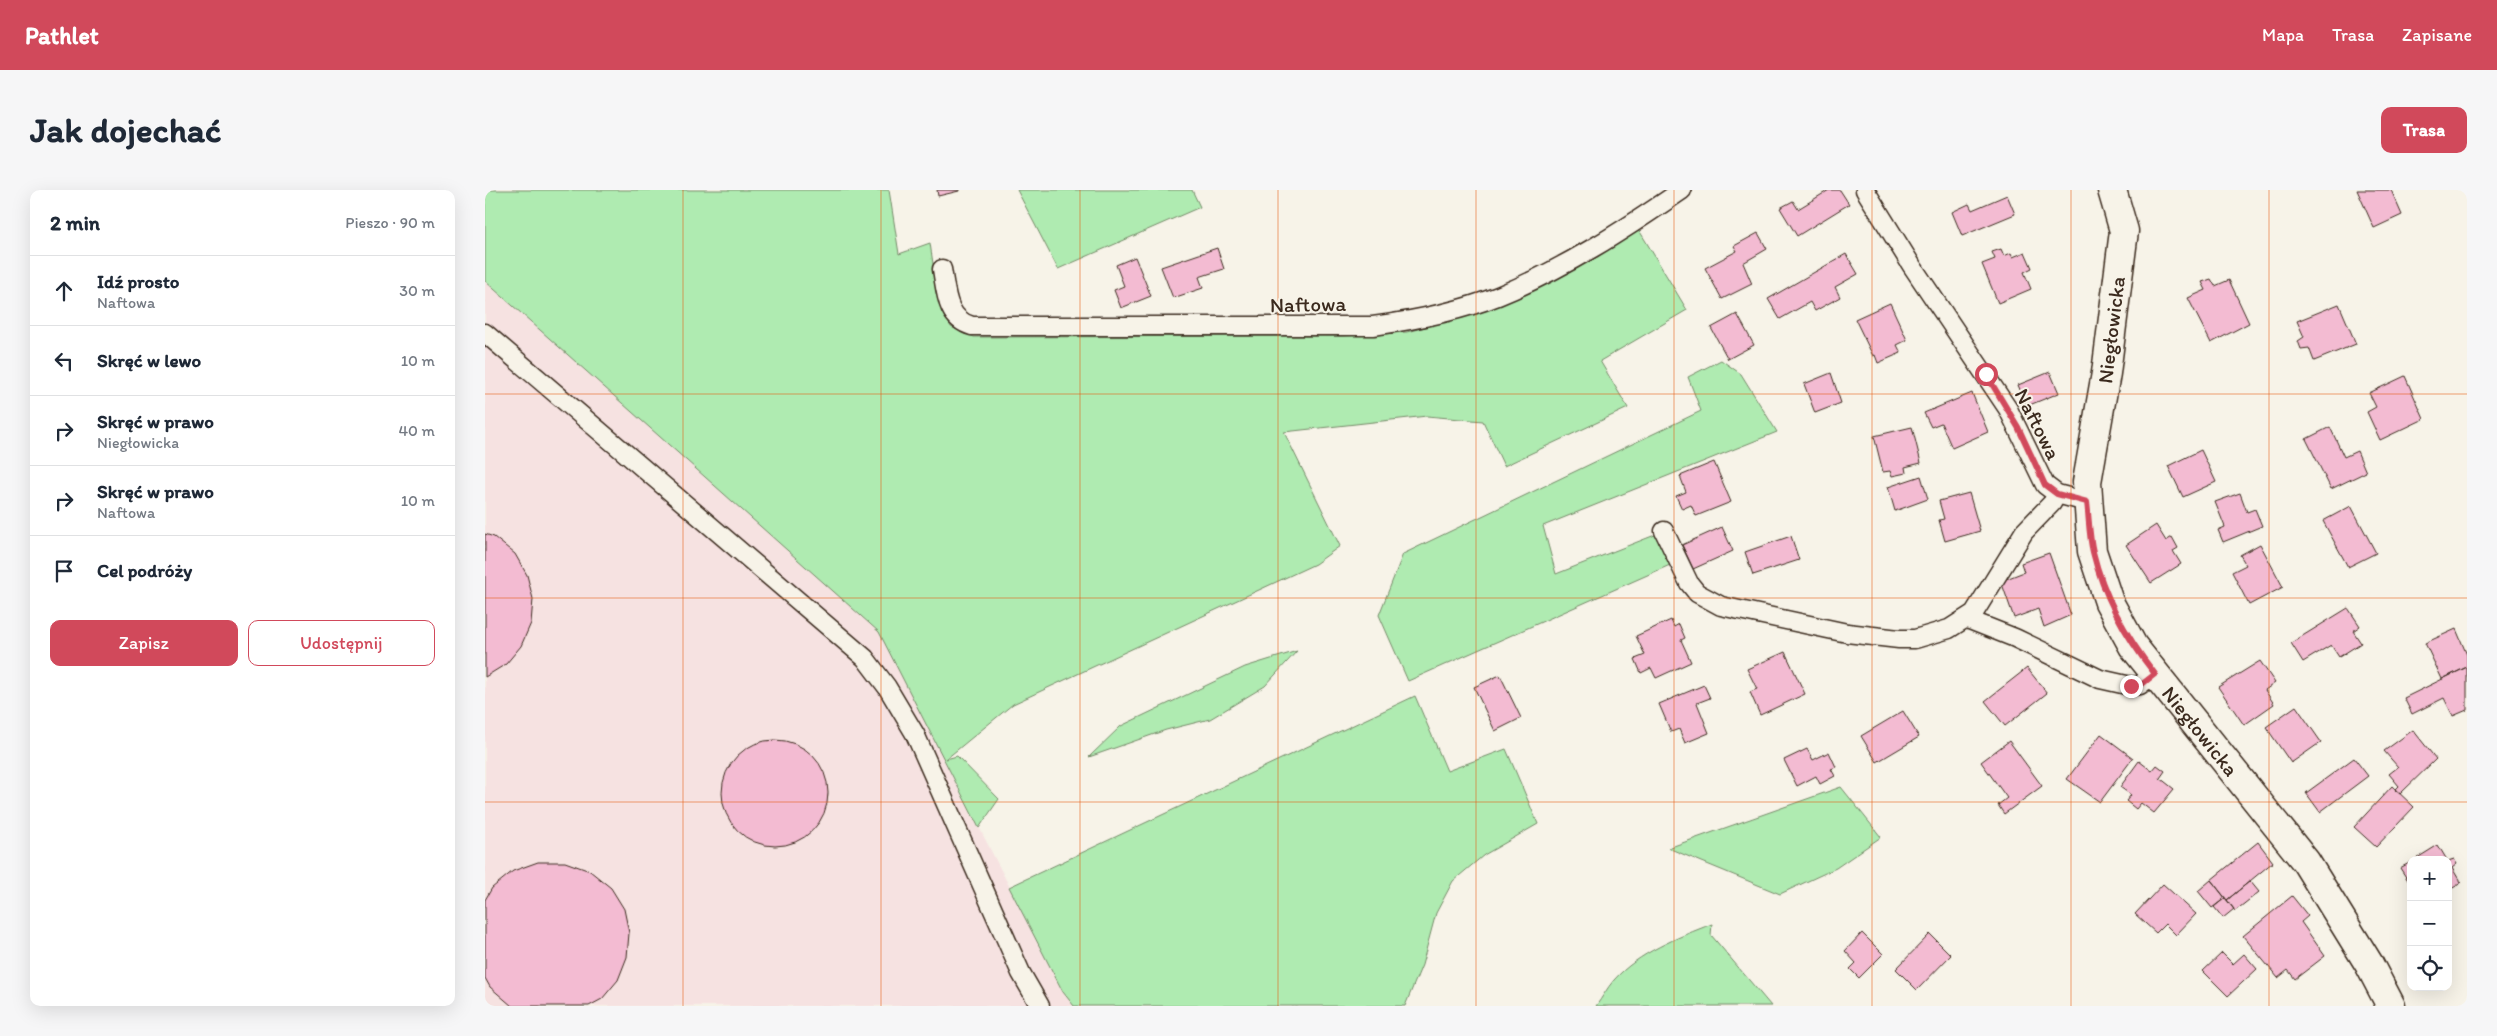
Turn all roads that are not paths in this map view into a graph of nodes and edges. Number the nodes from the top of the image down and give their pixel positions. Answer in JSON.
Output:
{"nodes":[{"id":1,"x":1682,"y":190,"type":"edge"},
{"id":2,"x":1865,"y":190,"type":"edge"},
{"id":3,"x":2112,"y":190,"type":"edge"},
{"id":4,"x":942,"y":269,"type":"dead end"},
{"id":5,"x":485,"y":333,"type":"edge"},
{"id":6,"x":2057,"y":494,"type":"junction"},
{"id":7,"x":2087,"y":502,"type":"junction"},
{"id":8,"x":1664,"y":531,"type":"dead end"},
{"id":9,"x":1967,"y":619,"type":"junction"},
{"id":10,"x":2155,"y":674,"type":"junction"},
{"id":11,"x":1041,"y":1006,"type":"edge"},
{"id":12,"x":2391,"y":1006,"type":"edge"}],
"edges":[{"from":1,"to":4,"type":"lane","name":"Naftowa"},
{"from":2,"to":6,"type":"lane","name":"Naftowa"},
{"from":3,"to":7,"type":"street","name":"Niegłowicka"},
{"from":5,"to":11,"type":"lane"},
{"from":6,"to":7,"type":"lane"},
{"from":6,"to":9,"type":"lane"},
{"from":7,"to":10,"type":"street","name":"Niegłowicka"},
{"from":8,"to":9,"type":"lane"},
{"from":9,"to":10,"type":"lane"},
{"from":10,"to":12,"type":"street","name":"Niegłowicka"}]}
